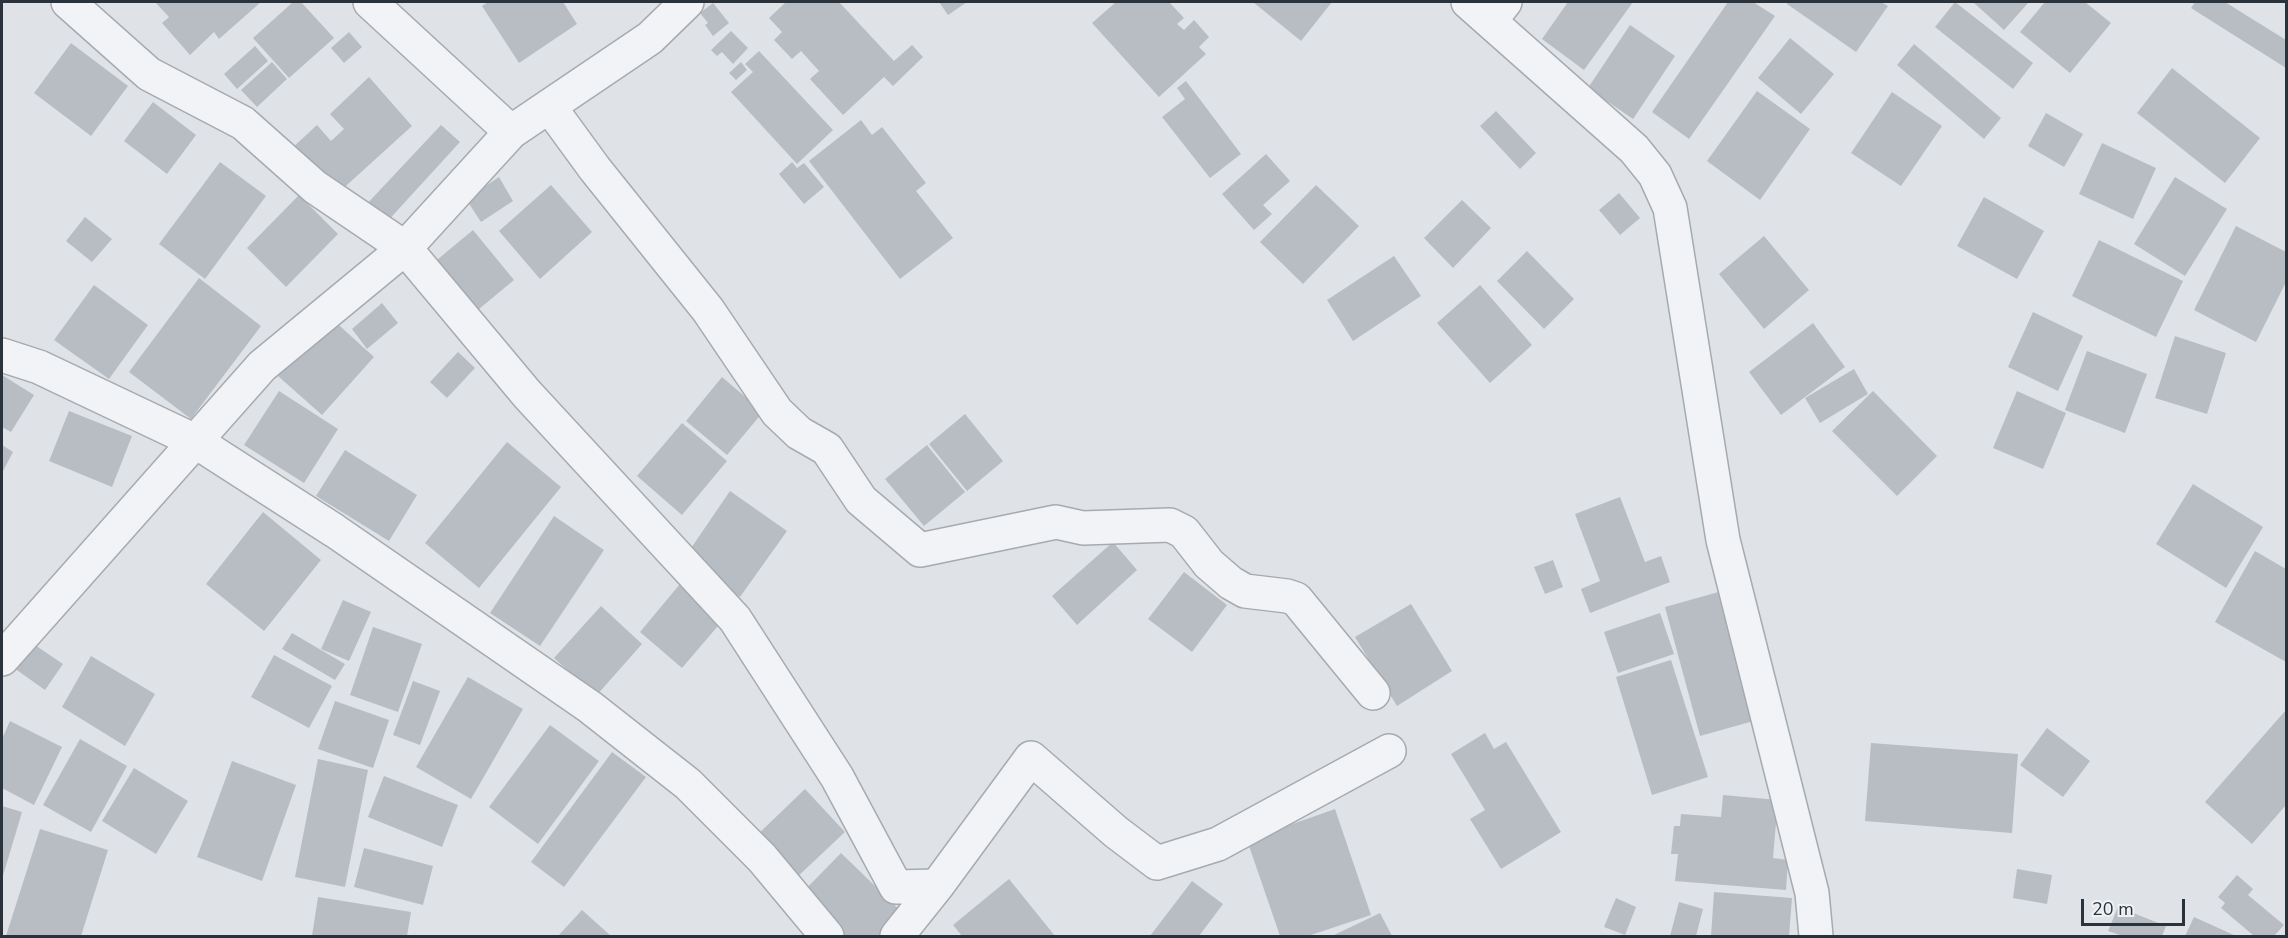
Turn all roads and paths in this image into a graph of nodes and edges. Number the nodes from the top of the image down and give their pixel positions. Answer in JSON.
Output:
{"nodes":[{"id":1,"x":68,"y":2,"type":"edge"},
{"id":2,"x":370,"y":2,"type":"edge"},
{"id":3,"x":687,"y":2,"type":"edge"},
{"id":4,"x":1488,"y":8,"type":"edge"},
{"id":5,"x":549,"y":106,"type":"junction"},
{"id":6,"x":511,"y":132,"type":"junction"},
{"id":7,"x":405,"y":248,"type":"junction"},
{"id":8,"x":2,"y":355,"type":"edge"},
{"id":9,"x":195,"y":441,"type":"junction"},
{"id":10,"x":2,"y":659,"type":"edge"},
{"id":11,"x":1373,"y":693,"type":"dead end"},
{"id":12,"x":1389,"y":751,"type":"dead end"},
{"id":13,"x":937,"y":886,"type":"junction"},
{"id":14,"x":827,"y":936,"type":"edge"},
{"id":15,"x":897,"y":936,"type":"edge"},
{"id":16,"x":1816,"y":936,"type":"edge"}],
"edges":[{"from":1,"to":7,"type":"street"},
{"from":2,"to":6,"type":"street"},
{"from":3,"to":5,"type":"street"},
{"from":4,"to":16,"type":"street"},
{"from":5,"to":6,"type":"street"},
{"from":5,"to":11,"type":"street"},
{"from":6,"to":7,"type":"street"},
{"from":7,"to":9,"type":"street"},
{"from":7,"to":13,"type":"street"},
{"from":8,"to":9,"type":"street"},
{"from":9,"to":10,"type":"street"},
{"from":9,"to":14,"type":"street"},
{"from":12,"to":13,"type":"street"},
{"from":13,"to":15,"type":"street"}]}
